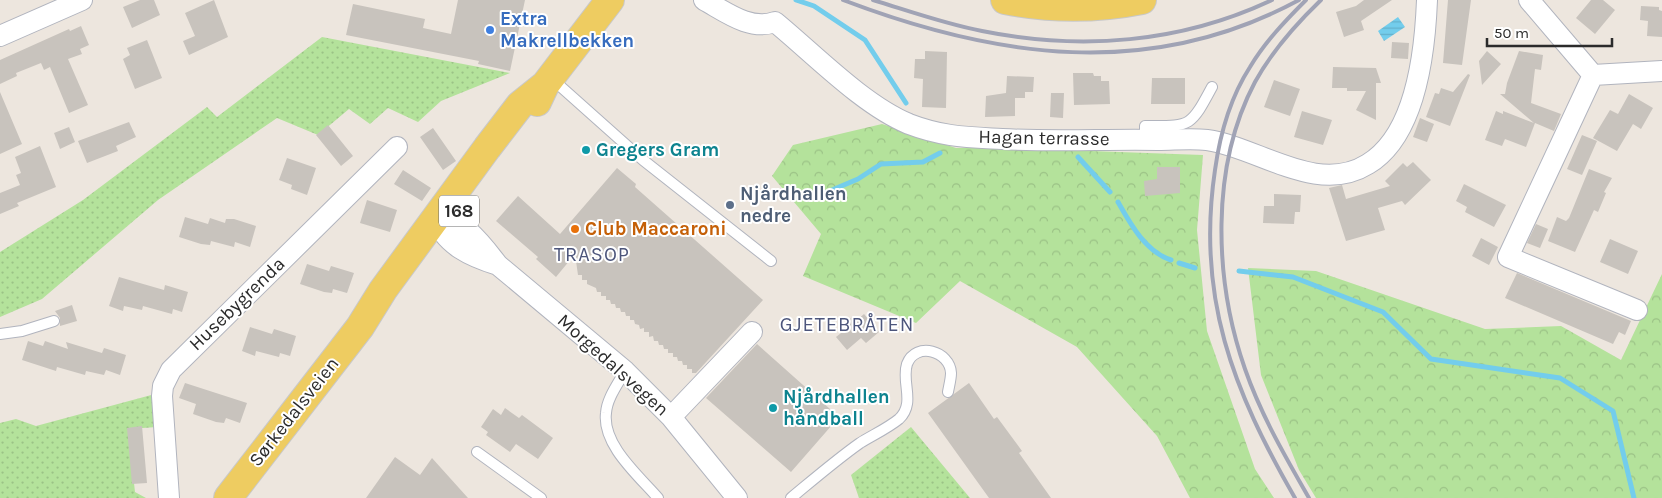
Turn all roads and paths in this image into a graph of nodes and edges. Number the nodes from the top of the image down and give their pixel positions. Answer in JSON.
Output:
{"nodes":[{"id":1,"x":82,"y":0,"type":"edge"},
{"id":2,"x":704,"y":0,"type":"edge"},
{"id":3,"x":1005,"y":0,"type":"edge"},
{"id":4,"x":1142,"y":0,"type":"edge"},
{"id":5,"x":1427,"y":0,"type":"edge"},
{"id":6,"x":1528,"y":0,"type":"edge"},
{"id":7,"x":603,"y":2,"type":"edge"},
{"id":8,"x":0,"y":36,"type":"edge"},
{"id":9,"x":1662,"y":71,"type":"edge"},
{"id":10,"x":1593,"y":75,"type":"junction"},
{"id":11,"x":548,"y":81,"type":"junction"},
{"id":12,"x":1212,"y":87,"type":"dead end"},
{"id":13,"x":1145,"y":140,"type":"junction"},
{"id":14,"x":397,"y":147,"type":"dead end"},
{"id":15,"x":444,"y":224,"type":"junction"},
{"id":16,"x":771,"y":261,"type":"dead end"},
{"id":17,"x":1637,"y":310,"type":"dead end"},
{"id":18,"x":54,"y":321,"type":"dead end"},
{"id":19,"x":752,"y":332,"type":"dead end"},
{"id":20,"x":0,"y":334,"type":"edge"},
{"id":21,"x":626,"y":371,"type":"junction"},
{"id":22,"x":948,"y":392,"type":"dead end"},
{"id":23,"x":671,"y":417,"type":"junction"},
{"id":24,"x":477,"y":452,"type":"dead end"},
{"id":25,"x":169,"y":498,"type":"edge"},
{"id":26,"x":228,"y":498,"type":"edge"},
{"id":27,"x":541,"y":498,"type":"edge"},
{"id":28,"x":658,"y":498,"type":"edge"},
{"id":29,"x":737,"y":498,"type":"edge"},
{"id":30,"x":791,"y":498,"type":"edge"}],
"edges":[{"from":1,"to":8,"type":"street"},
{"from":2,"to":13,"type":"street","name":"Hagan terrasse"},
{"from":3,"to":4,"type":"main road"},
{"from":5,"to":13,"type":"street","name":"Hagan terrasse"},
{"from":6,"to":10,"type":"street"},
{"from":7,"to":11,"type":"main road","name":"Sørkedalsveien","number":"168"},
{"from":9,"to":10,"type":"street"},
{"from":10,"to":17,"type":"street"},
{"from":11,"to":15,"type":"main road","name":"Sørkedalsveien","number":"168"},
{"from":11,"to":16,"type":"lane"},
{"from":12,"to":13,"type":"lane"},
{"from":14,"to":25,"type":"street","name":"Husebygrenda"},
{"from":15,"to":21,"type":"street","name":"Morgedalsvegen"},
{"from":15,"to":26,"type":"main road","name":"Sørkedalsveien","number":"168"},
{"from":18,"to":20,"type":"lane"},
{"from":19,"to":23,"type":"street"},
{"from":21,"to":23,"type":"street","name":"Morgedalsvegen"},
{"from":21,"to":28,"type":"lane"},
{"from":22,"to":30,"type":"lane"},
{"from":23,"to":29,"type":"street","name":"Morgedalsvegen"},
{"from":24,"to":27,"type":"lane"}]}
